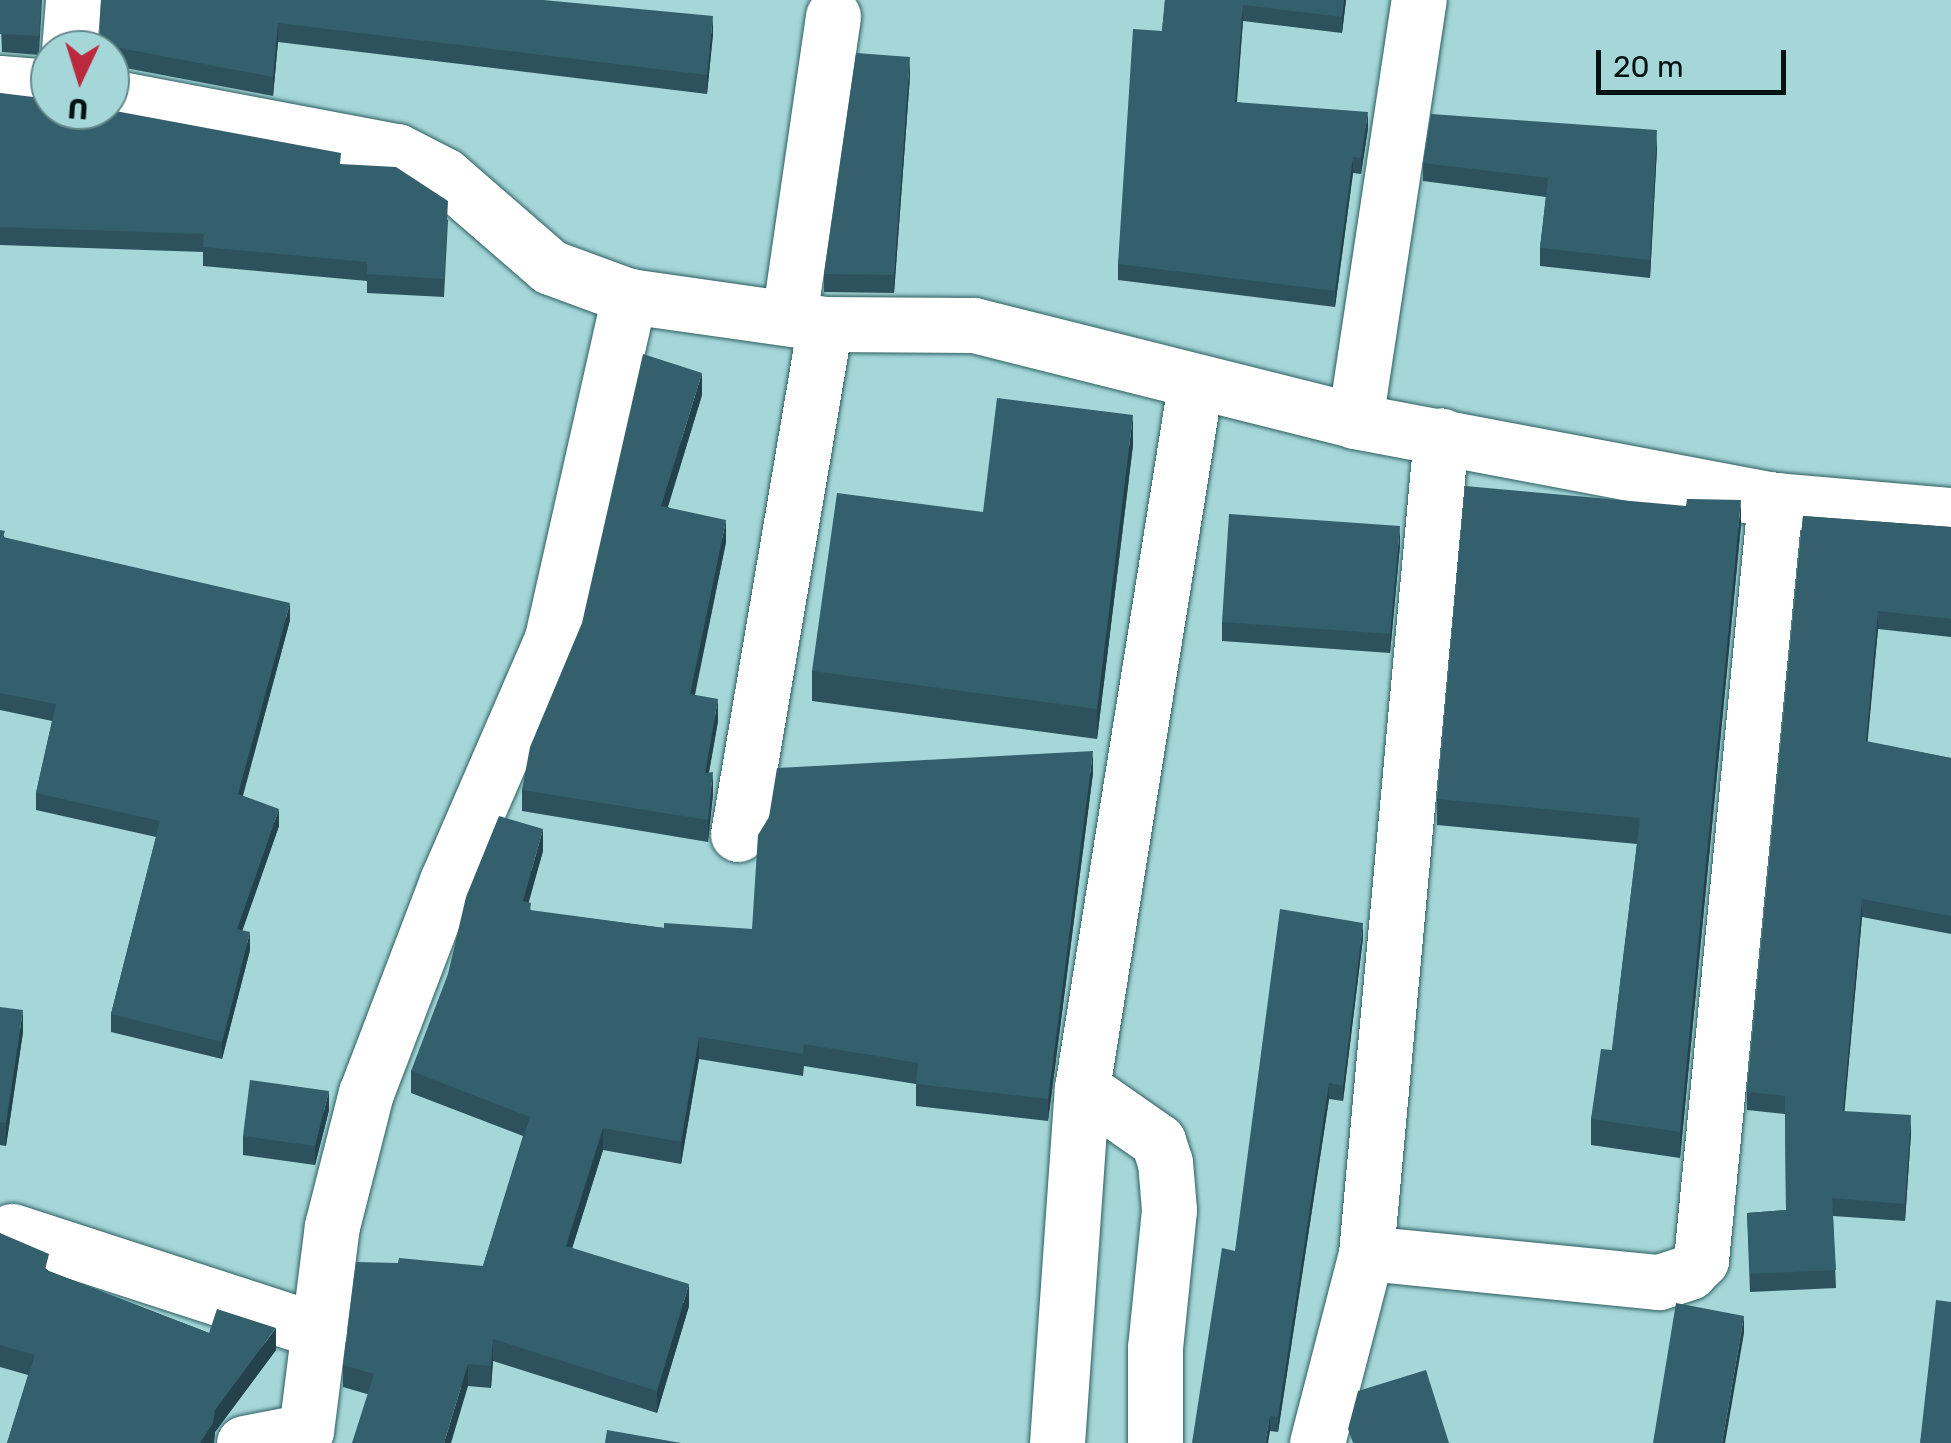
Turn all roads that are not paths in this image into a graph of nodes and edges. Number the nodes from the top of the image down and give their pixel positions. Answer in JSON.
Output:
{"nodes":[{"id":1,"x":73,"y":0,"type":"edge"},
{"id":2,"x":1419,"y":0,"type":"edge"},
{"id":3,"x":834,"y":16,"type":"dead end"},
{"id":4,"x":70,"y":30,"type":"edge"},
{"id":5,"x":0,"y":83,"type":"edge"},
{"id":6,"x":30,"y":85,"type":"edge"},
{"id":7,"x":130,"y":101,"type":"edge"},
{"id":8,"x":629,"y":296,"type":"junction"},
{"id":9,"x":807,"y":321,"type":"junction"},
{"id":10,"x":1195,"y":385,"type":"junction"},
{"id":11,"x":1355,"y":421,"type":"junction"},
{"id":12,"x":1441,"y":434,"type":"junction"},
{"id":13,"x":1775,"y":500,"type":"junction"},
{"id":14,"x":1951,"y":514,"type":"edge"},
{"id":15,"x":738,"y":834,"type":"dead end"},
{"id":16,"x":1082,"y":1088,"type":"junction"},
{"id":17,"x":12,"y":1232,"type":"dead end"},
{"id":18,"x":1366,"y":1253,"type":"junction"},
{"id":19,"x":319,"y":1331,"type":"junction"},
{"id":20,"x":244,"y":1443,"type":"edge"},
{"id":21,"x":1057,"y":1443,"type":"edge"},
{"id":22,"x":1155,"y":1443,"type":"edge"},
{"id":23,"x":1317,"y":1443,"type":"edge"}],
"edges":[{"from":1,"to":4,"type":"street"},
{"from":2,"to":11,"type":"street"},
{"from":3,"to":9,"type":"street"},
{"from":5,"to":6,"type":"street"},
{"from":7,"to":8,"type":"street"},
{"from":8,"to":9,"type":"street"},
{"from":8,"to":19,"type":"street"},
{"from":9,"to":10,"type":"street"},
{"from":9,"to":15,"type":"street"},
{"from":10,"to":11,"type":"street"},
{"from":10,"to":16,"type":"street"},
{"from":11,"to":12,"type":"street"},
{"from":12,"to":13,"type":"street"},
{"from":12,"to":18,"type":"street"},
{"from":13,"to":14,"type":"street"},
{"from":13,"to":18,"type":"street"},
{"from":16,"to":21,"type":"street"},
{"from":16,"to":22,"type":"street"},
{"from":17,"to":19,"type":"street"},
{"from":18,"to":23,"type":"street"},
{"from":19,"to":20,"type":"street"}]}
